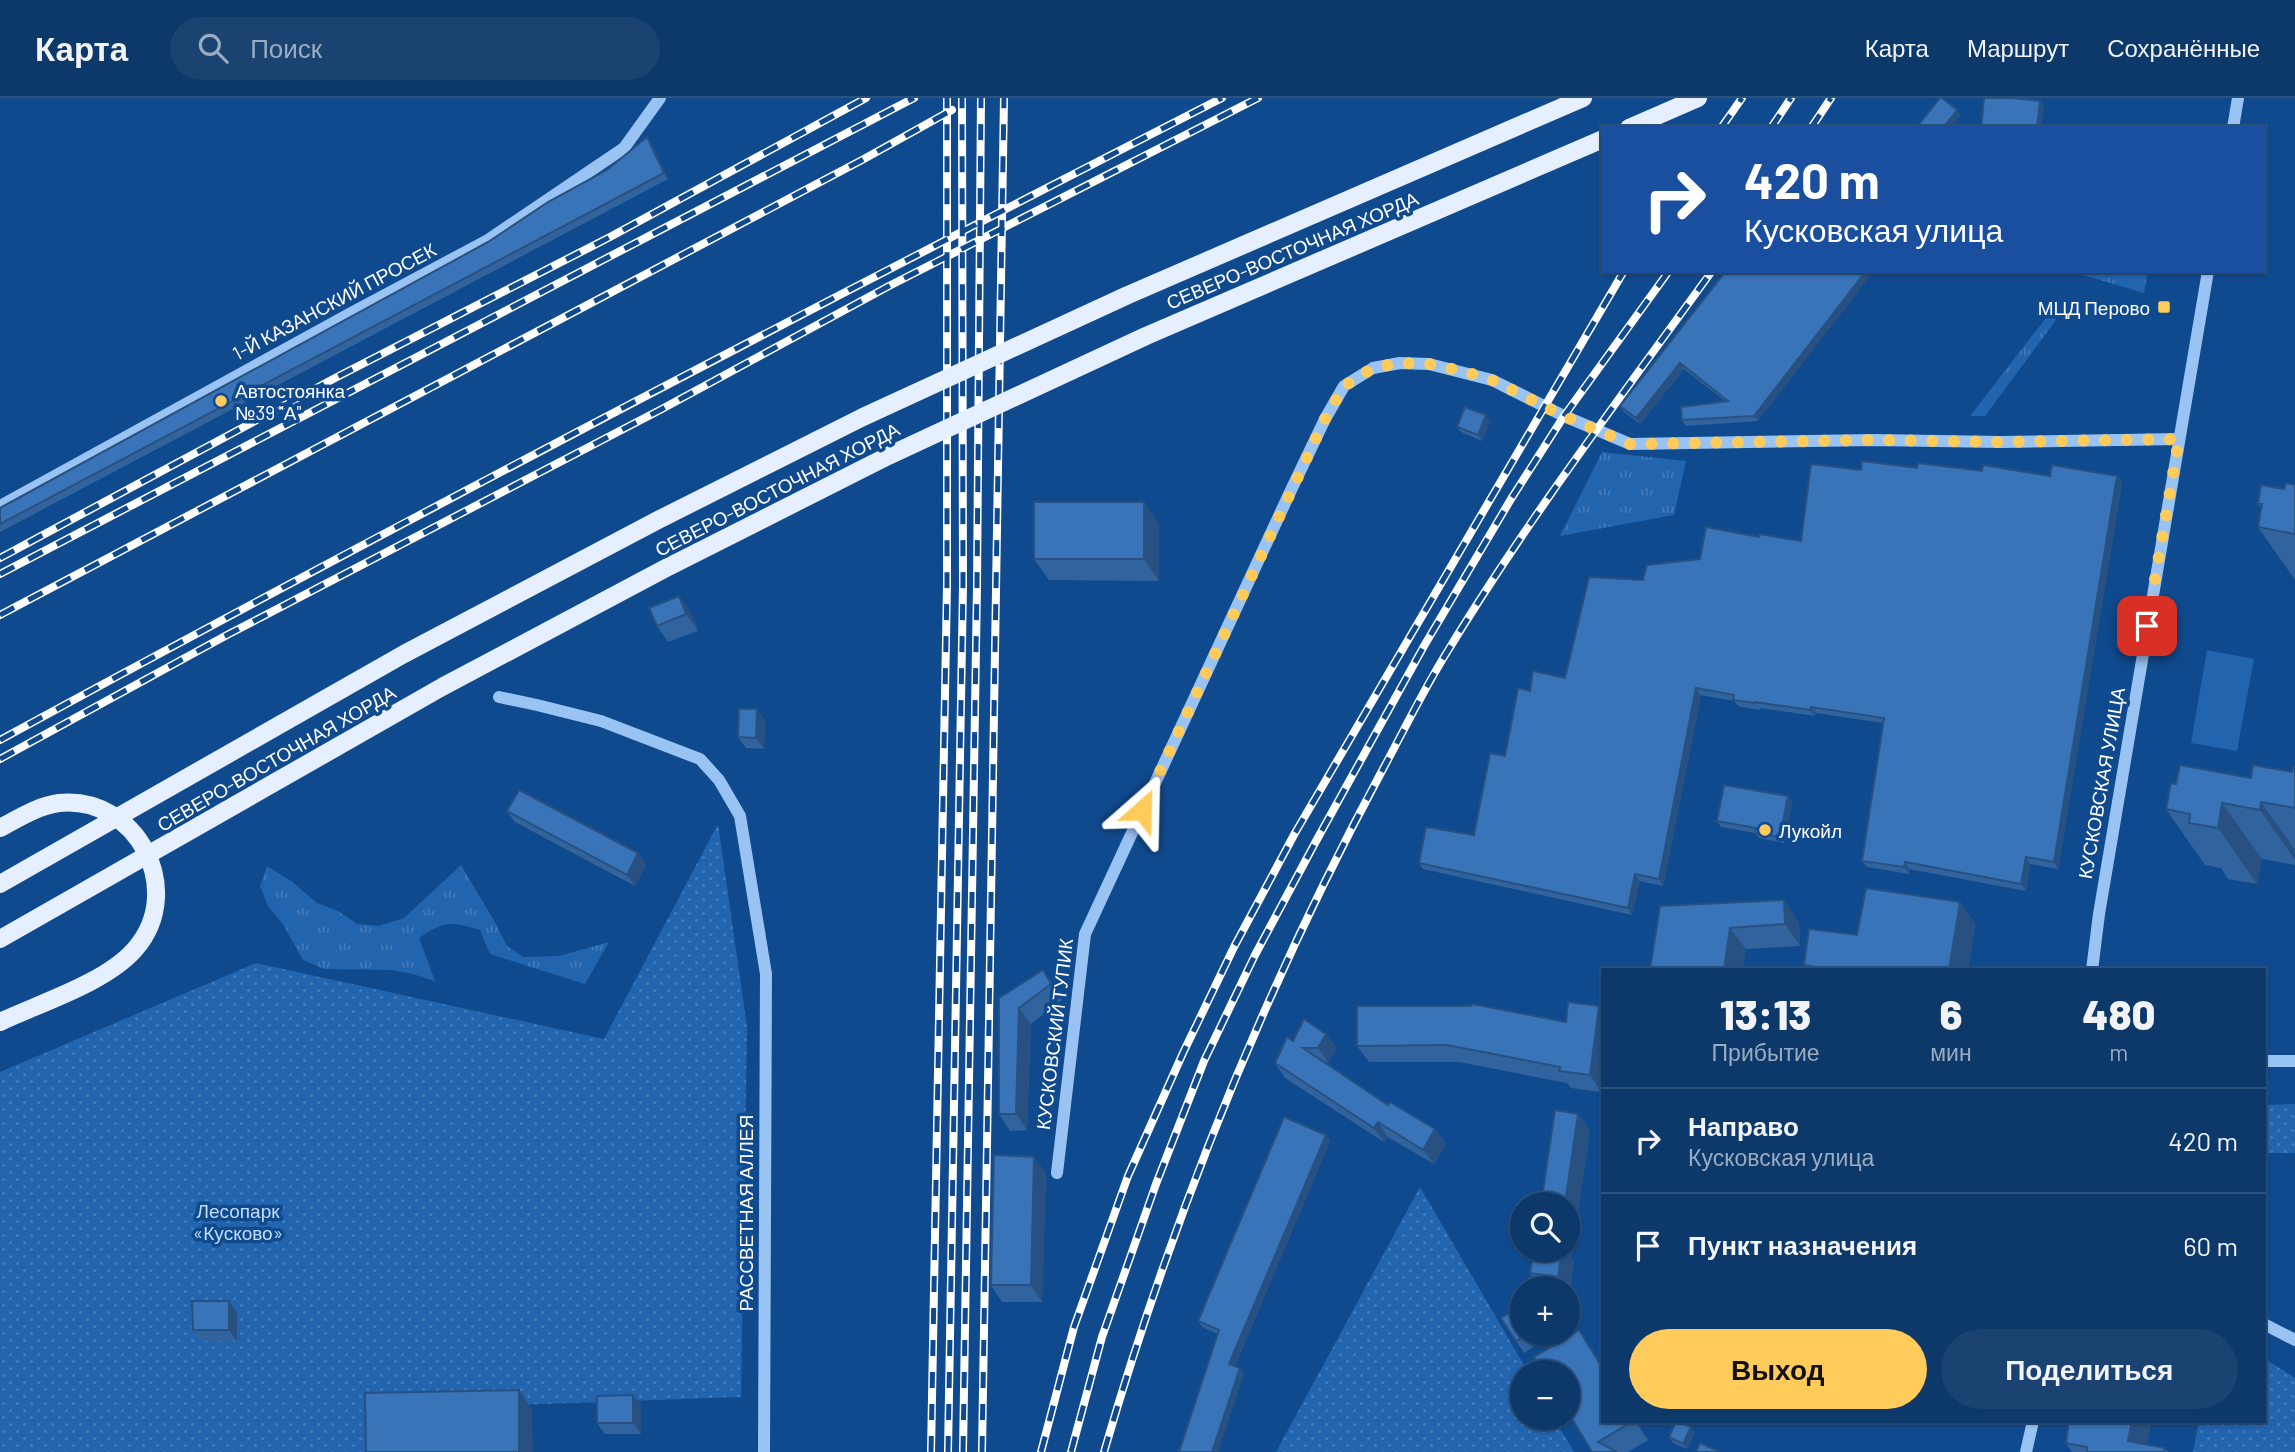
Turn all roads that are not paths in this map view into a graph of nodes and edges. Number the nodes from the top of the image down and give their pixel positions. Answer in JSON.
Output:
{"nodes":[{"id":1,"x":660,"y":98,"type":"edge"},
{"id":2,"x":1583,"y":98,"type":"edge"},
{"id":3,"x":1698,"y":98,"type":"edge"},
{"id":4,"x":2238,"y":98,"type":"edge"},
{"id":5,"x":1634,"y":126,"type":"edge"},
{"id":6,"x":2233,"y":126,"type":"edge"},
{"id":7,"x":1601,"y":140,"type":"edge"},
{"id":8,"x":2208,"y":273,"type":"edge"},
{"id":9,"x":2179,"y":439,"type":"junction"},
{"id":10,"x":0,"y":506,"type":"edge"},
{"id":11,"x":499,"y":697,"type":"dead end"},
{"id":12,"x":0,"y":828,"type":"edge"},
{"id":13,"x":0,"y":884,"type":"edge"},
{"id":14,"x":0,"y":939,"type":"edge"},
{"id":15,"x":2092,"y":968,"type":"edge"},
{"id":16,"x":0,"y":1022,"type":"edge"},
{"id":17,"x":2266,"y":1061,"type":"edge"},
{"id":18,"x":2295,"y":1061,"type":"edge"},
{"id":19,"x":1057,"y":1173,"type":"dead end"},
{"id":20,"x":2266,"y":1325,"type":"edge"},
{"id":21,"x":2295,"y":1340,"type":"edge"},
{"id":22,"x":2033,"y":1423,"type":"edge"},
{"id":23,"x":764,"y":1452,"type":"edge"},
{"id":24,"x":2026,"y":1452,"type":"edge"}],
"edges":[{"from":1,"to":10,"type":"street","name":"1-Й КАЗАНСКИЙ ПРОСЕК"},
{"from":2,"to":13,"type":"main road","name":"СЕВЕРО-ВОСТОЧНАЯ ХОРДА","bridge":true},
{"from":3,"to":5,"type":"main road"},
{"from":4,"to":6,"type":"street"},
{"from":7,"to":14,"type":"main road","name":"СЕВЕРО-ВОСТОЧНАЯ ХОРДА","bridge":true},
{"from":8,"to":9,"type":"street","name":"КУСКОВСКАЯ УЛИЦА"},
{"from":9,"to":15,"type":"street","name":"КУСКОВСКАЯ УЛИЦА"},
{"from":9,"to":19,"type":"street","name":"КУСКОВСКИЙ ТУПИК"},
{"from":11,"to":23,"type":"street","name":"РАССВЕТНАЯ АЛЛЕЯ"},
{"from":12,"to":16,"type":"main road"},
{"from":17,"to":18,"type":"street"},
{"from":20,"to":21,"type":"street"},
{"from":22,"to":24,"type":"street"}]}
